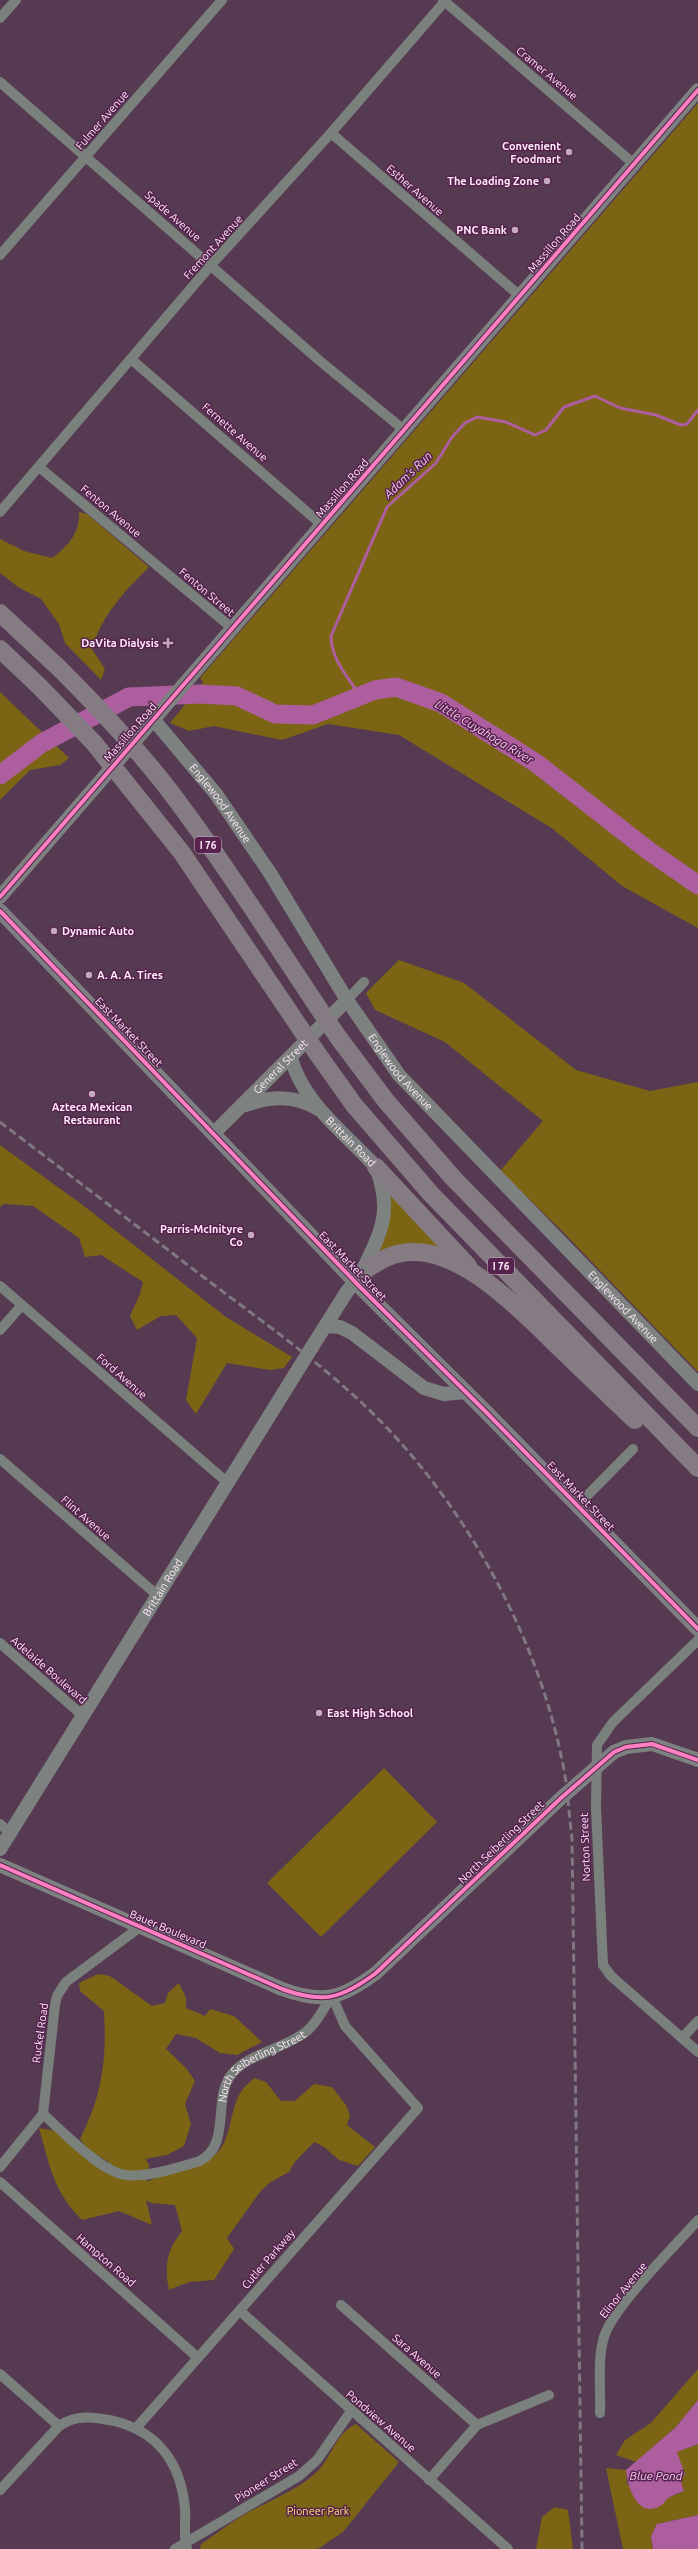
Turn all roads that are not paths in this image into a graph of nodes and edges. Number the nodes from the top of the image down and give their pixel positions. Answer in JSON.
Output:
{"nodes":[{"id":1,"x":16,"y":0,"type":"edge"},
{"id":2,"x":222,"y":0,"type":"edge"},
{"id":3,"x":445,"y":0,"type":"edge"},
{"id":4,"x":0,"y":18,"type":"edge"},
{"id":5,"x":0,"y":82,"type":"edge"},
{"id":6,"x":698,"y":90,"type":"edge"},
{"id":7,"x":331,"y":133,"type":"junction"},
{"id":8,"x":86,"y":156,"type":"junction"},
{"id":9,"x":634,"y":164,"type":"junction"},
{"id":10,"x":0,"y":255,"type":"edge"},
{"id":11,"x":211,"y":265,"type":"junction"},
{"id":12,"x":520,"y":296,"type":"junction"},
{"id":13,"x":131,"y":359,"type":"junction"},
{"id":14,"x":404,"y":430,"type":"junction"},
{"id":15,"x":39,"y":467,"type":"junction"},
{"id":16,"x":0,"y":512,"type":"edge"},
{"id":17,"x":322,"y":525,"type":"junction"},
{"id":18,"x":167,"y":574,"type":"joint"},
{"id":19,"x":0,"y":613,"type":"edge"},
{"id":20,"x":232,"y":628,"type":"junction"},
{"id":21,"x":0,"y":650,"type":"edge"},
{"id":22,"x":0,"y":667,"type":"edge"},
{"id":23,"x":37,"y":691,"type":"junction"},
{"id":24,"x":153,"y":719,"type":"junction"},
{"id":25,"x":0,"y":897,"type":"edge"},
{"id":26,"x":0,"y":911,"type":"edge"},
{"id":27,"x":364,"y":982,"type":"dead end"},
{"id":28,"x":347,"y":1000,"type":"junction"},
{"id":29,"x":291,"y":1058,"type":"junction"},
{"id":30,"x":240,"y":1108,"type":"junction"},
{"id":31,"x":322,"y":1111,"type":"junction"},
{"id":32,"x":214,"y":1133,"type":"junction"},
{"id":33,"x":376,"y":1167,"type":"junction"},
{"id":34,"x":362,"y":1272,"type":"junction"},
{"id":35,"x":480,"y":1278,"type":"junction"},
{"id":36,"x":0,"y":1286,"type":"edge"},
{"id":37,"x":22,"y":1305,"type":"junction"},
{"id":38,"x":326,"y":1326,"type":"junction"},
{"id":39,"x":0,"y":1330,"type":"edge"},
{"id":40,"x":698,"y":1384,"type":"edge"},
{"id":41,"x":466,"y":1392,"type":"junction"},
{"id":42,"x":698,"y":1428,"type":"edge"},
{"id":43,"x":633,"y":1449,"type":"dead end"},
{"id":44,"x":0,"y":1459,"type":"edge"},
{"id":45,"x":698,"y":1468,"type":"edge"},
{"id":46,"x":698,"y":1476,"type":"edge"},
{"id":47,"x":228,"y":1483,"type":"junction"},
{"id":48,"x":578,"y":1505,"type":"junction"},
{"id":49,"x":157,"y":1595,"type":"junction"},
{"id":50,"x":698,"y":1629,"type":"edge"},
{"id":51,"x":698,"y":1640,"type":"edge"},
{"id":52,"x":0,"y":1643,"type":"edge"},
{"id":53,"x":82,"y":1715,"type":"junction"},
{"id":54,"x":698,"y":1760,"type":"edge"},
{"id":55,"x":597,"y":1764,"type":"junction"},
{"id":56,"x":5,"y":1828,"type":"edge"},
{"id":57,"x":0,"y":1848,"type":"edge"},
{"id":58,"x":0,"y":1865,"type":"edge"},
{"id":59,"x":140,"y":1927,"type":"junction"},
{"id":60,"x":332,"y":1996,"type":"junction"},
{"id":61,"x":698,"y":2021,"type":"edge"},
{"id":62,"x":682,"y":2038,"type":"junction"},
{"id":63,"x":698,"y":2052,"type":"edge"},
{"id":64,"x":43,"y":2114,"type":"junction"},
{"id":65,"x":0,"y":2167,"type":"edge"},
{"id":66,"x":0,"y":2182,"type":"edge"},
{"id":67,"x":698,"y":2220,"type":"edge"},
{"id":68,"x":341,"y":2305,"type":"dead end"},
{"id":69,"x":240,"y":2310,"type":"junction"},
{"id":70,"x":197,"y":2357,"type":"junction"},
{"id":71,"x":0,"y":2374,"type":"edge"},
{"id":72,"x":549,"y":2395,"type":"dead end"},
{"id":73,"x":351,"y":2411,"type":"junction"},
{"id":74,"x":600,"y":2413,"type":"dead end"},
{"id":75,"x":477,"y":2425,"type":"junction"},
{"id":76,"x":59,"y":2426,"type":"junction"},
{"id":77,"x":137,"y":2428,"type":"junction"},
{"id":78,"x":429,"y":2480,"type":"junction"},
{"id":79,"x":0,"y":2490,"type":"edge"},
{"id":80,"x":186,"y":2546,"type":"edge"},
{"id":81,"x":175,"y":2549,"type":"edge"},
{"id":82,"x":508,"y":2549,"type":"edge"}],
"edges":[{"from":1,"to":4,"type":"street"},
{"from":2,"to":8,"type":"street","name":"Fulmer Avenue"},
{"from":3,"to":7,"type":"street","name":"Fremont Avenue"},
{"from":3,"to":9,"type":"street","name":"Cramer Avenue"},
{"from":5,"to":8,"type":"street","name":"Spade Avenue"},
{"from":6,"to":9,"type":"main road","name":"Massillon Road"},
{"from":7,"to":11,"type":"street","name":"Fremont Avenue"},
{"from":7,"to":12,"type":"street","name":"Esther Avenue"},
{"from":8,"to":10,"type":"street","name":"Fulmer Avenue"},
{"from":8,"to":11,"type":"street","name":"Spade Avenue"},
{"from":9,"to":12,"type":"main road","name":"Massillon Road"},
{"from":11,"to":13,"type":"street","name":"Fremont Avenue"},
{"from":11,"to":14,"type":"street","name":"Spade Avenue"},
{"from":12,"to":14,"type":"main road","name":"Massillon Road"},
{"from":13,"to":15,"type":"street","name":"Fremont Avenue"},
{"from":13,"to":17,"type":"street","name":"Fernette Avenue"},
{"from":14,"to":17,"type":"main road","name":"Massillon Road"},
{"from":15,"to":16,"type":"street","name":"Fremont Avenue"},
{"from":15,"to":18,"type":"street","name":"Fenton Avenue"},
{"from":17,"to":20,"type":"main road","name":"Massillon Road"},
{"from":18,"to":20,"type":"street","name":"Fenton Street"},
{"from":19,"to":42,"type":"highway","number":"I 76","bridge":true},
{"from":20,"to":24,"type":"main road","name":"Massillon Road"},
{"from":21,"to":23,"type":"highway"},
{"from":22,"to":23,"type":"highway"},
{"from":23,"to":45,"type":"highway","number":"I 76","bridge":true},
{"from":24,"to":25,"type":"main road","name":"Massillon Road"},
{"from":24,"to":28,"type":"main road","name":"Englewood Avenue"},
{"from":26,"to":32,"type":"main road","name":"East Market Street"},
{"from":27,"to":28,"type":"street"},
{"from":28,"to":29,"type":"main road","name":"General Street"},
{"from":28,"to":40,"type":"main road","name":"Englewood Avenue"},
{"from":29,"to":30,"type":"main road","name":"General Street"},
{"from":29,"to":31,"type":"main road","name":"Brittain Road"},
{"from":30,"to":31,"type":"main road"},
{"from":30,"to":32,"type":"main road","name":"General Street"},
{"from":31,"to":33,"type":"main road","name":"Brittain Road"},
{"from":32,"to":41,"type":"main road","name":"East Market Street"},
{"from":33,"to":34,"type":"main road","name":"Brittain Road"},
{"from":33,"to":35,"type":"highway"},
{"from":34,"to":35,"type":"highway"},
{"from":34,"to":38,"type":"main road","name":"Brittain Road","bridge":true},
{"from":35,"to":46,"type":"highway"},
{"from":36,"to":37,"type":"street","name":"Ford Avenue"},
{"from":37,"to":39,"type":"street"},
{"from":37,"to":47,"type":"street","name":"Ford Avenue"},
{"from":38,"to":41,"type":"main road"},
{"from":38,"to":47,"type":"main road","name":"Brittain Road","bridge":true},
{"from":41,"to":48,"type":"main road","name":"East Market Street"},
{"from":43,"to":48,"type":"street"},
{"from":44,"to":49,"type":"street","name":"Flint Avenue"},
{"from":47,"to":49,"type":"main road","name":"Brittain Road"},
{"from":48,"to":50,"type":"main road","name":"East Market Street"},
{"from":49,"to":53,"type":"main road","name":"Brittain Road"},
{"from":51,"to":55,"type":"street","name":"Norton Street"},
{"from":52,"to":53,"type":"street","name":"Adelaide Boulevard"},
{"from":53,"to":56,"type":"main road","name":"Brittain Road"},
{"from":54,"to":55,"type":"main road","name":"North Seiberling Street"},
{"from":55,"to":60,"type":"main road","name":"North Seiberling Street"},
{"from":55,"to":62,"type":"street","name":"Norton Street"},
{"from":56,"to":57,"type":"main road","name":"Brittain Road"},
{"from":58,"to":59,"type":"main road","name":"Bauer Boulevard"},
{"from":59,"to":60,"type":"main road","name":"Bauer Boulevard"},
{"from":59,"to":64,"type":"street","name":"Ruckel Road"},
{"from":60,"to":64,"type":"street","name":"North Seiberling Street"},
{"from":60,"to":69,"type":"street","name":"Cutler Parkway"},
{"from":61,"to":62,"type":"street"},
{"from":62,"to":63,"type":"street","name":"Norton Street"},
{"from":64,"to":65,"type":"street"},
{"from":66,"to":70,"type":"street","name":"Hampton Road"},
{"from":67,"to":74,"type":"street","name":"Elinor Avenue"},
{"from":68,"to":75,"type":"street","name":"Sara Avenue"},
{"from":69,"to":70,"type":"street","name":"Cutler Parkway"},
{"from":69,"to":73,"type":"street","name":"Pondview Avenue"},
{"from":70,"to":77,"type":"street","name":"Cutler Parkway"},
{"from":71,"to":76,"type":"street"},
{"from":72,"to":75,"type":"street"},
{"from":73,"to":78,"type":"street","name":"Pondview Avenue"},
{"from":73,"to":80,"type":"street","name":"Pioneer Street"},
{"from":75,"to":78,"type":"street"},
{"from":76,"to":77,"type":"street"},
{"from":76,"to":79,"type":"street"},
{"from":77,"to":80,"type":"street"},
{"from":78,"to":82,"type":"street","name":"Pondview Avenue"},
{"from":80,"to":81,"type":"street","name":"Pioneer Street"}]}
